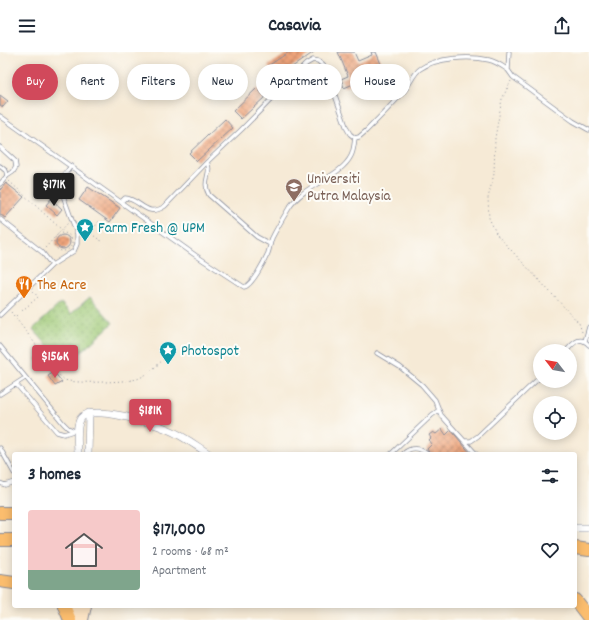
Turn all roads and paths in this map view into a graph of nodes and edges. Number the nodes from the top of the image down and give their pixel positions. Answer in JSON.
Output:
{"nodes":[{"id":1,"x":509,"y":52,"type":"edge"},
{"id":2,"x":508,"y":70,"type":"junction"},
{"id":3,"x":514,"y":77,"type":"junction"},
{"id":4,"x":0,"y":116,"type":"edge"},
{"id":5,"x":589,"y":130,"type":"edge"},
{"id":6,"x":355,"y":138,"type":"junction"},
{"id":7,"x":0,"y":147,"type":"edge"},
{"id":8,"x":207,"y":162,"type":"junction"},
{"id":9,"x":0,"y":166,"type":"edge"},
{"id":10,"x":71,"y":166,"type":"junction"},
{"id":11,"x":8,"y":175,"type":"junction"},
{"id":12,"x":0,"y":184,"type":"edge"},
{"id":13,"x":121,"y":202,"type":"junction"},
{"id":14,"x":72,"y":219,"type":"junction"},
{"id":15,"x":0,"y":220,"type":"edge"},
{"id":16,"x":100,"y":220,"type":"dead end"},
{"id":17,"x":62,"y":230,"type":"junction"},
{"id":18,"x":90,"y":233,"type":"junction"},
{"id":19,"x":56,"y":236,"type":"junction"},
{"id":20,"x":101,"y":240,"type":"dead end"},
{"id":21,"x":270,"y":244,"type":"junction"},
{"id":22,"x":42,"y":252,"type":"junction"},
{"id":23,"x":52,"y":265,"type":"junction"},
{"id":24,"x":29,"y":287,"type":"junction"},
{"id":25,"x":8,"y":307,"type":"junction"},
{"id":26,"x":0,"y":315,"type":"edge"},
{"id":27,"x":16,"y":317,"type":"junction"},
{"id":28,"x":589,"y":327,"type":"edge"},
{"id":29,"x":585,"y":341,"type":"junction"},
{"id":30,"x":573,"y":344,"type":"edge"},
{"id":31,"x":589,"y":345,"type":"edge"},
{"id":32,"x":0,"y":346,"type":"edge"},
{"id":33,"x":377,"y":353,"type":"dead end"},
{"id":34,"x":164,"y":359,"type":"dead end"},
{"id":35,"x":25,"y":378,"type":"junction"},
{"id":36,"x":16,"y":384,"type":"junction"},
{"id":37,"x":533,"y":384,"type":"edge"},
{"id":38,"x":0,"y":394,"type":"edge"},
{"id":39,"x":439,"y":410,"type":"junction"},
{"id":40,"x":89,"y":413,"type":"junction"},
{"id":41,"x":75,"y":431,"type":"junction"},
{"id":42,"x":464,"y":441,"type":"junction"},
{"id":43,"x":398,"y":447,"type":"junction"},
{"id":44,"x":0,"y":448,"type":"edge"},
{"id":45,"x":78,"y":452,"type":"edge"},
{"id":46,"x":88,"y":452,"type":"edge"},
{"id":47,"x":206,"y":452,"type":"edge"},
{"id":48,"x":393,"y":452,"type":"edge"},
{"id":49,"x":402,"y":452,"type":"edge"},
{"id":50,"x":405,"y":452,"type":"edge"},
{"id":51,"x":424,"y":452,"type":"edge"},
{"id":52,"x":474,"y":452,"type":"edge"},
{"id":53,"x":12,"y":469,"type":"edge"},
{"id":54,"x":0,"y":483,"type":"edge"},
{"id":55,"x":12,"y":483,"type":"edge"},
{"id":56,"x":12,"y":512,"type":"edge"},
{"id":57,"x":0,"y":513,"type":"edge"},
{"id":58,"x":577,"y":528,"type":"edge"},
{"id":59,"x":589,"y":528,"type":"edge"},
{"id":60,"x":0,"y":540,"type":"edge"},
{"id":61,"x":12,"y":540,"type":"edge"},
{"id":62,"x":577,"y":542,"type":"edge"},
{"id":63,"x":589,"y":542,"type":"edge"},
{"id":64,"x":0,"y":548,"type":"edge"},
{"id":65,"x":12,"y":548,"type":"edge"},
{"id":66,"x":577,"y":548,"type":"edge"},
{"id":67,"x":589,"y":550,"type":"edge"},
{"id":68,"x":577,"y":556,"type":"edge"},
{"id":69,"x":589,"y":558,"type":"edge"},
{"id":70,"x":0,"y":581,"type":"edge"},
{"id":71,"x":12,"y":583,"type":"edge"},
{"id":72,"x":577,"y":603,"type":"edge"},
{"id":73,"x":65,"y":608,"type":"edge"},
{"id":74,"x":76,"y":608,"type":"edge"},
{"id":75,"x":86,"y":608,"type":"edge"},
{"id":76,"x":589,"y":618,"type":"edge"},
{"id":77,"x":70,"y":620,"type":"edge"},
{"id":78,"x":74,"y":620,"type":"edge"},
{"id":79,"x":83,"y":620,"type":"edge"}],
"edges":[{"from":1,"to":2,"type":"lane"},
{"from":2,"to":3,"type":"lane"},
{"from":2,"to":6,"type":"lane"},
{"from":3,"to":5,"type":"lane"},
{"from":3,"to":29,"type":"path"},
{"from":4,"to":10,"type":"lane"},
{"from":6,"to":8,"type":"lane"},
{"from":6,"to":21,"type":"lane"},
{"from":7,"to":11,"type":"lane"},
{"from":8,"to":13,"type":"lane"},
{"from":8,"to":21,"type":"lane"},
{"from":9,"to":11,"type":"lane"},
{"from":10,"to":13,"type":"lane"},
{"from":10,"to":14,"type":"lane"},
{"from":11,"to":12,"type":"lane"},
{"from":11,"to":17,"type":"path"},
{"from":13,"to":21,"type":"lane"},
{"from":14,"to":17,"type":"path"},
{"from":14,"to":18,"type":"path"},
{"from":14,"to":23,"type":"lane"},
{"from":15,"to":22,"type":"lane"},
{"from":16,"to":18,"type":"path"},
{"from":17,"to":19,"type":"path"},
{"from":18,"to":20,"type":"path"},
{"from":19,"to":19,"type":"path"},
{"from":19,"to":22,"type":"path"},
{"from":22,"to":23,"type":"lane"},
{"from":23,"to":24,"type":"lane"},
{"from":24,"to":25,"type":"lane"},
{"from":24,"to":27,"type":"path"},
{"from":25,"to":26,"type":"lane"},
{"from":25,"to":27,"type":"path"},
{"from":27,"to":34,"type":"path"},
{"from":28,"to":29,"type":"lane"},
{"from":29,"to":30,"type":"lane"},
{"from":29,"to":31,"type":"lane"},
{"from":32,"to":35,"type":"lane"},
{"from":33,"to":39,"type":"lane"},
{"from":35,"to":36,"type":"lane"},
{"from":35,"to":41,"type":"lane"},
{"from":36,"to":38,"type":"lane"},
{"from":36,"to":41,"type":"lane"},
{"from":37,"to":42,"type":"lane"},
{"from":39,"to":42,"type":"lane"},
{"from":39,"to":43,"type":"lane"},
{"from":40,"to":41,"type":"street"},
{"from":40,"to":46,"type":"street"},
{"from":40,"to":47,"type":"street"},
{"from":41,"to":45,"type":"street"},
{"from":42,"to":52,"type":"lane"},
{"from":43,"to":48,"type":"lane"},
{"from":43,"to":49,"type":"lane"},
{"from":44,"to":53,"type":"lane"},
{"from":50,"to":51,"type":"lane"},
{"from":54,"to":55,"type":"lane"},
{"from":56,"to":57,"type":"highway"},
{"from":58,"to":59,"type":"street"},
{"from":60,"to":61,"type":"highway"},
{"from":62,"to":63,"type":"highway"},
{"from":64,"to":65,"type":"highway"},
{"from":66,"to":67,"type":"highway"},
{"from":68,"to":69,"type":"highway"},
{"from":70,"to":71,"type":"highway"},
{"from":72,"to":76,"type":"highway"},
{"from":73,"to":77,"type":"highway"},
{"from":74,"to":78,"type":"street"},
{"from":75,"to":79,"type":"street"}]}
